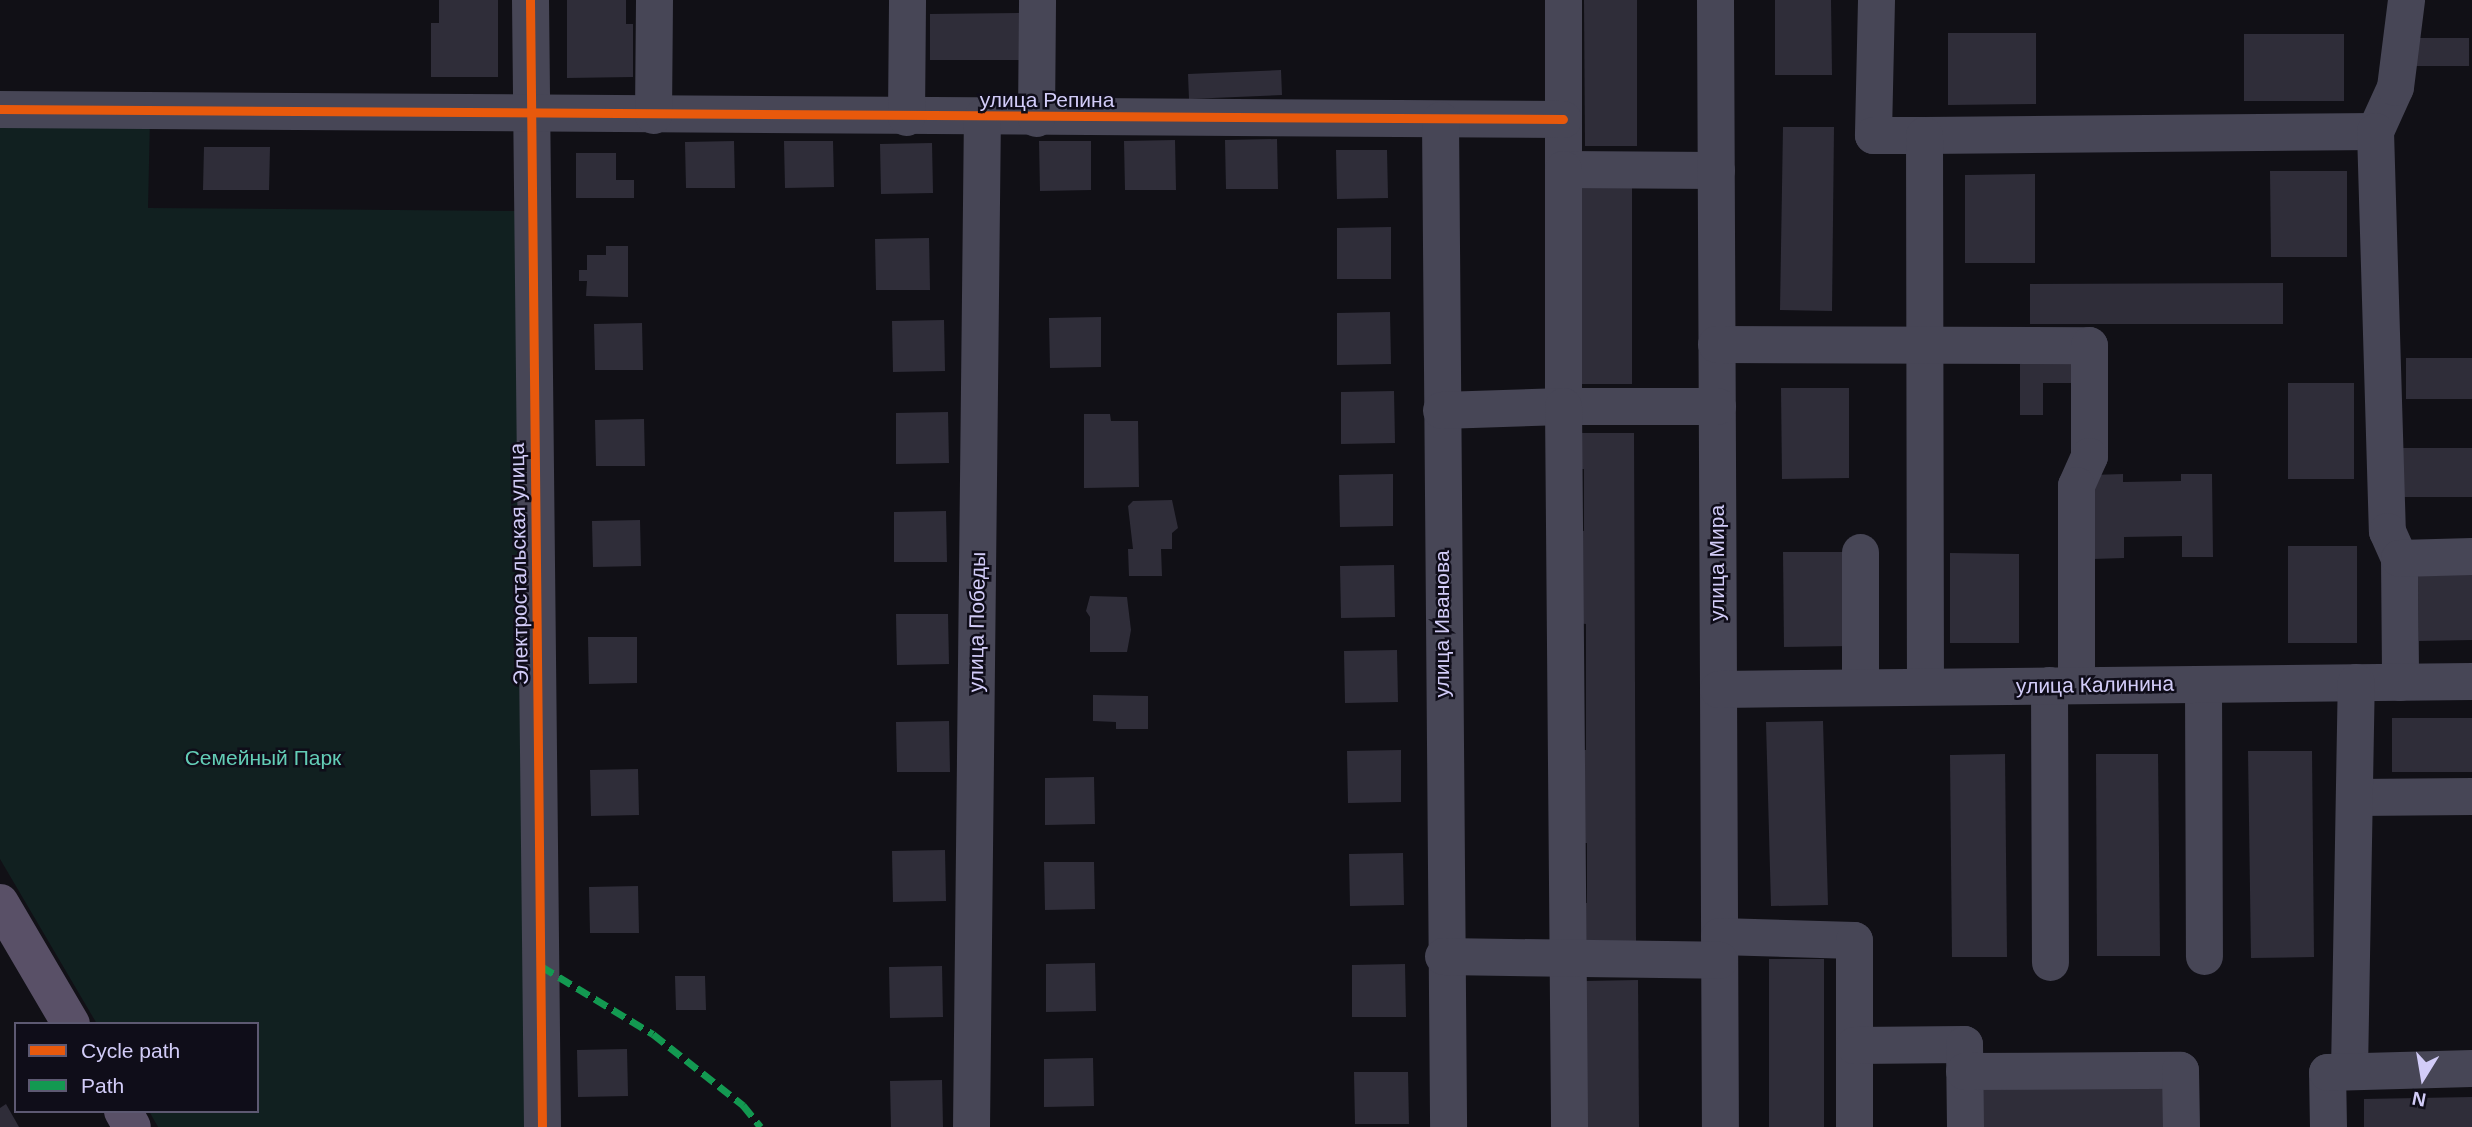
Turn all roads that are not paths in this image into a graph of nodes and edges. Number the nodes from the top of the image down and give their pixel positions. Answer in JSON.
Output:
{"nodes":[{"id":1,"x":530,"y":0,"type":"edge"},
{"id":2,"x":654,"y":0,"type":"edge"},
{"id":3,"x":907,"y":0,"type":"edge"},
{"id":4,"x":1037,"y":0,"type":"edge"},
{"id":5,"x":1563,"y":0,"type":"edge"},
{"id":6,"x":1715,"y":0,"type":"edge"},
{"id":7,"x":1876,"y":0,"type":"edge"},
{"id":8,"x":2406,"y":0,"type":"edge"},
{"id":9,"x":0,"y":109,"type":"edge"},
{"id":10,"x":531,"y":114,"type":"junction"},
{"id":11,"x":653,"y":115,"type":"junction"},
{"id":12,"x":906,"y":117,"type":"junction"},
{"id":13,"x":982,"y":117,"type":"junction"},
{"id":14,"x":1036,"y":118,"type":"junction"},
{"id":15,"x":1563,"y":119,"type":"junction"},
{"id":16,"x":1440,"y":120,"type":"junction"},
{"id":17,"x":2375,"y":131,"type":"junction"},
{"id":18,"x":1924,"y":135,"type":"junction"},
{"id":19,"x":1563,"y":169,"type":"junction"},
{"id":20,"x":1716,"y":170,"type":"junction"},
{"id":21,"x":1716,"y":344,"type":"junction"},
{"id":22,"x":1922,"y":345,"type":"junction"},
{"id":23,"x":1563,"y":406,"type":"junction"},
{"id":24,"x":1717,"y":406,"type":"junction"},
{"id":25,"x":1441,"y":410,"type":"junction"},
{"id":26,"x":1860,"y":552,"type":"dead end"},
{"id":27,"x":2472,"y":556,"type":"edge"},
{"id":28,"x":2399,"y":558,"type":"junction"},
{"id":29,"x":2472,"y":681,"type":"edge"},
{"id":30,"x":2356,"y":682,"type":"junction"},
{"id":31,"x":2400,"y":682,"type":"junction"},
{"id":32,"x":2203,"y":684,"type":"junction"},
{"id":33,"x":2063,"y":685,"type":"junction"},
{"id":34,"x":1925,"y":686,"type":"junction"},
{"id":35,"x":1860,"y":687,"type":"junction"},
{"id":36,"x":1718,"y":689,"type":"junction"},
{"id":37,"x":2472,"y":796,"type":"edge"},
{"id":38,"x":2355,"y":797,"type":"junction"},
{"id":39,"x":0,"y":902,"type":"edge"},
{"id":40,"x":1719,"y":948,"type":"junction"},
{"id":41,"x":1443,"y":956,"type":"junction"},
{"id":42,"x":2204,"y":956,"type":"dead end"},
{"id":43,"x":1569,"y":959,"type":"junction"},
{"id":44,"x":2050,"y":962,"type":"dead end"},
{"id":45,"x":70,"y":1022,"type":"edge"},
{"id":46,"x":1854,"y":1045,"type":"junction"},
{"id":47,"x":2472,"y":1068,"type":"edge"},
{"id":48,"x":1964,"y":1070,"type":"junction"},
{"id":49,"x":2349,"y":1071,"type":"junction"},
{"id":50,"x":542,"y":1127,"type":"edge"},
{"id":51,"x":971,"y":1127,"type":"edge"},
{"id":52,"x":1448,"y":1127,"type":"edge"},
{"id":53,"x":1569,"y":1127,"type":"edge"},
{"id":54,"x":1720,"y":1127,"type":"edge"},
{"id":55,"x":1854,"y":1127,"type":"edge"},
{"id":56,"x":1965,"y":1127,"type":"edge"},
{"id":57,"x":2181,"y":1127,"type":"edge"},
{"id":58,"x":2328,"y":1127,"type":"edge"}],
"edges":[{"from":1,"to":10,"type":"street","name":"Электростальская улица"},
{"from":2,"to":11,"type":"street"},
{"from":3,"to":12,"type":"street"},
{"from":4,"to":14,"type":"street"},
{"from":5,"to":15,"type":"street"},
{"from":6,"to":20,"type":"street","name":"улица Мира"},
{"from":7,"to":18,"type":"street"},
{"from":8,"to":17,"type":"street"},
{"from":9,"to":10,"type":"street","name":"улица Репина"},
{"from":10,"to":11,"type":"street","name":"улица Репина"},
{"from":10,"to":50,"type":"street","name":"Электростальская улица"},
{"from":11,"to":12,"type":"street","name":"улица Репина"},
{"from":12,"to":13,"type":"street","name":"улица Репина"},
{"from":13,"to":14,"type":"street","name":"улица Репина"},
{"from":13,"to":51,"type":"street","name":"улица Победы"},
{"from":14,"to":16,"type":"street","name":"улица Репина"},
{"from":15,"to":16,"type":"street","name":"улица Репина"},
{"from":15,"to":19,"type":"street"},
{"from":16,"to":25,"type":"street","name":"улица Иванова"},
{"from":17,"to":18,"type":"street"},
{"from":17,"to":28,"type":"street"},
{"from":18,"to":22,"type":"street"},
{"from":19,"to":20,"type":"street"},
{"from":19,"to":23,"type":"street"},
{"from":20,"to":21,"type":"street","name":"улица Мира"},
{"from":21,"to":22,"type":"street"},
{"from":21,"to":24,"type":"street","name":"улица Мира"},
{"from":22,"to":33,"type":"street"},
{"from":22,"to":34,"type":"street"},
{"from":23,"to":24,"type":"street"},
{"from":23,"to":25,"type":"street"},
{"from":23,"to":43,"type":"street"},
{"from":24,"to":36,"type":"street","name":"улица Мира"},
{"from":25,"to":41,"type":"street","name":"улица Иванова"},
{"from":26,"to":35,"type":"street"},
{"from":27,"to":28,"type":"street"},
{"from":28,"to":31,"type":"street"},
{"from":29,"to":31,"type":"street","name":"улица Калинина"},
{"from":30,"to":31,"type":"street","name":"улица Калинина"},
{"from":30,"to":32,"type":"street","name":"улица Калинина"},
{"from":30,"to":38,"type":"street"},
{"from":32,"to":33,"type":"street","name":"улица Калинина"},
{"from":32,"to":42,"type":"street"},
{"from":33,"to":34,"type":"street","name":"улица Калинина"},
{"from":33,"to":44,"type":"street"},
{"from":34,"to":35,"type":"street","name":"улица Калинина"},
{"from":35,"to":36,"type":"street","name":"улица Калинина"},
{"from":36,"to":40,"type":"street","name":"улица Мира"},
{"from":37,"to":38,"type":"street"},
{"from":38,"to":49,"type":"street"},
{"from":39,"to":45,"type":"main road"},
{"from":40,"to":43,"type":"street"},
{"from":40,"to":46,"type":"street"},
{"from":40,"to":54,"type":"street","name":"улица Мира"},
{"from":41,"to":43,"type":"street"},
{"from":41,"to":52,"type":"street","name":"улица Иванова"},
{"from":43,"to":53,"type":"street"},
{"from":46,"to":48,"type":"street"},
{"from":46,"to":55,"type":"street"},
{"from":47,"to":49,"type":"street"},
{"from":48,"to":56,"type":"street"},
{"from":48,"to":57,"type":"street"},
{"from":49,"to":58,"type":"street"}]}
